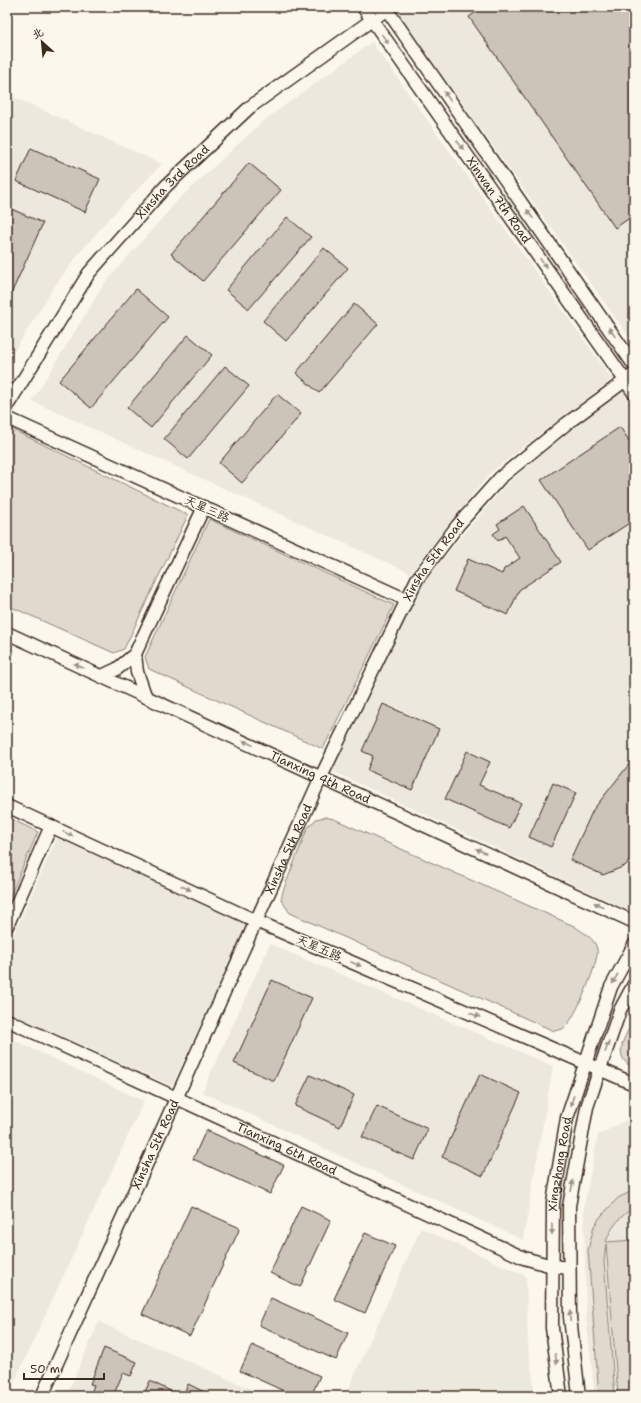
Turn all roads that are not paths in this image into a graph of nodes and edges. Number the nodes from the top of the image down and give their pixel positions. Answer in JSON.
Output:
{"nodes":[{"id":1,"x":363,"y":7,"type":"edge"},
{"id":2,"x":387,"y":8,"type":"edge"},
{"id":3,"x":371,"y":19,"type":"junction"},
{"id":4,"x":634,"y":365,"type":"edge"},
{"id":5,"x":630,"y":377,"type":"edge"},
{"id":6,"x":634,"y":393,"type":"edge"},
{"id":7,"x":7,"y":406,"type":"edge"},
{"id":8,"x":7,"y":418,"type":"edge"},
{"id":9,"x":204,"y":507,"type":"junction"},
{"id":10,"x":407,"y":600,"type":"junction"},
{"id":11,"x":7,"y":633,"type":"edge"},
{"id":12,"x":135,"y":654,"type":"junction"},
{"id":13,"x":102,"y":676,"type":"junction"},
{"id":14,"x":145,"y":695,"type":"junction"},
{"id":15,"x":321,"y":776,"type":"junction"},
{"id":16,"x":7,"y":806,"type":"edge"},
{"id":17,"x":51,"y":826,"type":"junction"},
{"id":18,"x":256,"y":921,"type":"junction"},
{"id":19,"x":634,"y":922,"type":"edge"},
{"id":20,"x":7,"y":926,"type":"edge"},
{"id":21,"x":634,"y":945,"type":"edge"},
{"id":22,"x":634,"y":984,"type":"edge"},
{"id":23,"x":7,"y":1020,"type":"edge"},
{"id":24,"x":585,"y":1063,"type":"junction"},
{"id":25,"x":600,"y":1069,"type":"junction"},
{"id":26,"x":634,"y":1084,"type":"edge"},
{"id":27,"x":176,"y":1097,"type":"junction"},
{"id":28,"x":552,"y":1266,"type":"junction"},
{"id":29,"x":569,"y":1268,"type":"junction"},
{"id":30,"x":42,"y":1396,"type":"edge"},
{"id":31,"x":561,"y":1396,"type":"edge"},
{"id":32,"x":579,"y":1396,"type":"edge"}],
"edges":[{"from":1,"to":3,"type":"street","name":"Xinwan 7th Road"},
{"from":2,"to":3,"type":"street","name":"Xinsha 3rd Road"},
{"from":4,"to":2,"type":"street","name":"Xinwan 7th Road","one_way":true},
{"from":3,"to":5,"type":"street","name":"Xinwan 7th Road","one_way":true},
{"from":3,"to":7,"type":"street","name":"Xinsha 3rd Road"},
{"from":5,"to":6,"type":"street","name":"Xinwan 7th Road"},
{"from":5,"to":10,"type":"street","name":"Xinsha 5th Road"},
{"from":8,"to":9,"type":"street","name":"天星三路"},
{"from":9,"to":10,"type":"street","name":"天星三路"},
{"from":9,"to":12,"type":"street"},
{"from":10,"to":15,"type":"street","name":"Xinsha 5th Road"},
{"from":13,"to":11,"type":"street","name":"Tianxing 4th Road","one_way":true},
{"from":12,"to":13,"type":"street"},
{"from":12,"to":14,"type":"street"},
{"from":13,"to":14,"type":"street","name":"Tianxing 4th Road"},
{"from":15,"to":14,"type":"street","name":"Tianxing 4th Road","one_way":true},
{"from":15,"to":18,"type":"street","name":"Xinsha 5th Road"},
{"from":19,"to":15,"type":"street","name":"Tianxing 4th Road","one_way":true},
{"from":16,"to":17,"type":"street","name":"天星五路"},
{"from":17,"to":18,"type":"street","name":"天星五路","one_way":true},
{"from":17,"to":20,"type":"street"},
{"from":18,"to":24,"type":"street","name":"天星五路","one_way":true},
{"from":18,"to":27,"type":"street","name":"Xinsha 5th Road"},
{"from":21,"to":24,"type":"street","name":"Xingzhong Road","one_way":true},
{"from":25,"to":22,"type":"street","name":"Xingzhong Road","one_way":true},
{"from":23,"to":27,"type":"street","name":"Tianxing 6th Road"},
{"from":24,"to":25,"type":"street","name":"天星五路"},
{"from":24,"to":28,"type":"street","name":"Xingzhong Road","one_way":true},
{"from":25,"to":26,"type":"street","name":"天星五路"},
{"from":29,"to":25,"type":"street","name":"Xingzhong Road","one_way":true},
{"from":27,"to":28,"type":"street","name":"Tianxing 6th Road"},
{"from":27,"to":30,"type":"street","name":"Xinsha 5th Road"},
{"from":28,"to":29,"type":"street","name":"Tianxing 6th Road"},
{"from":28,"to":31,"type":"street","name":"Xingzhong Road","one_way":true},
{"from":32,"to":29,"type":"street","name":"Xingzhong Road","one_way":true}]}
